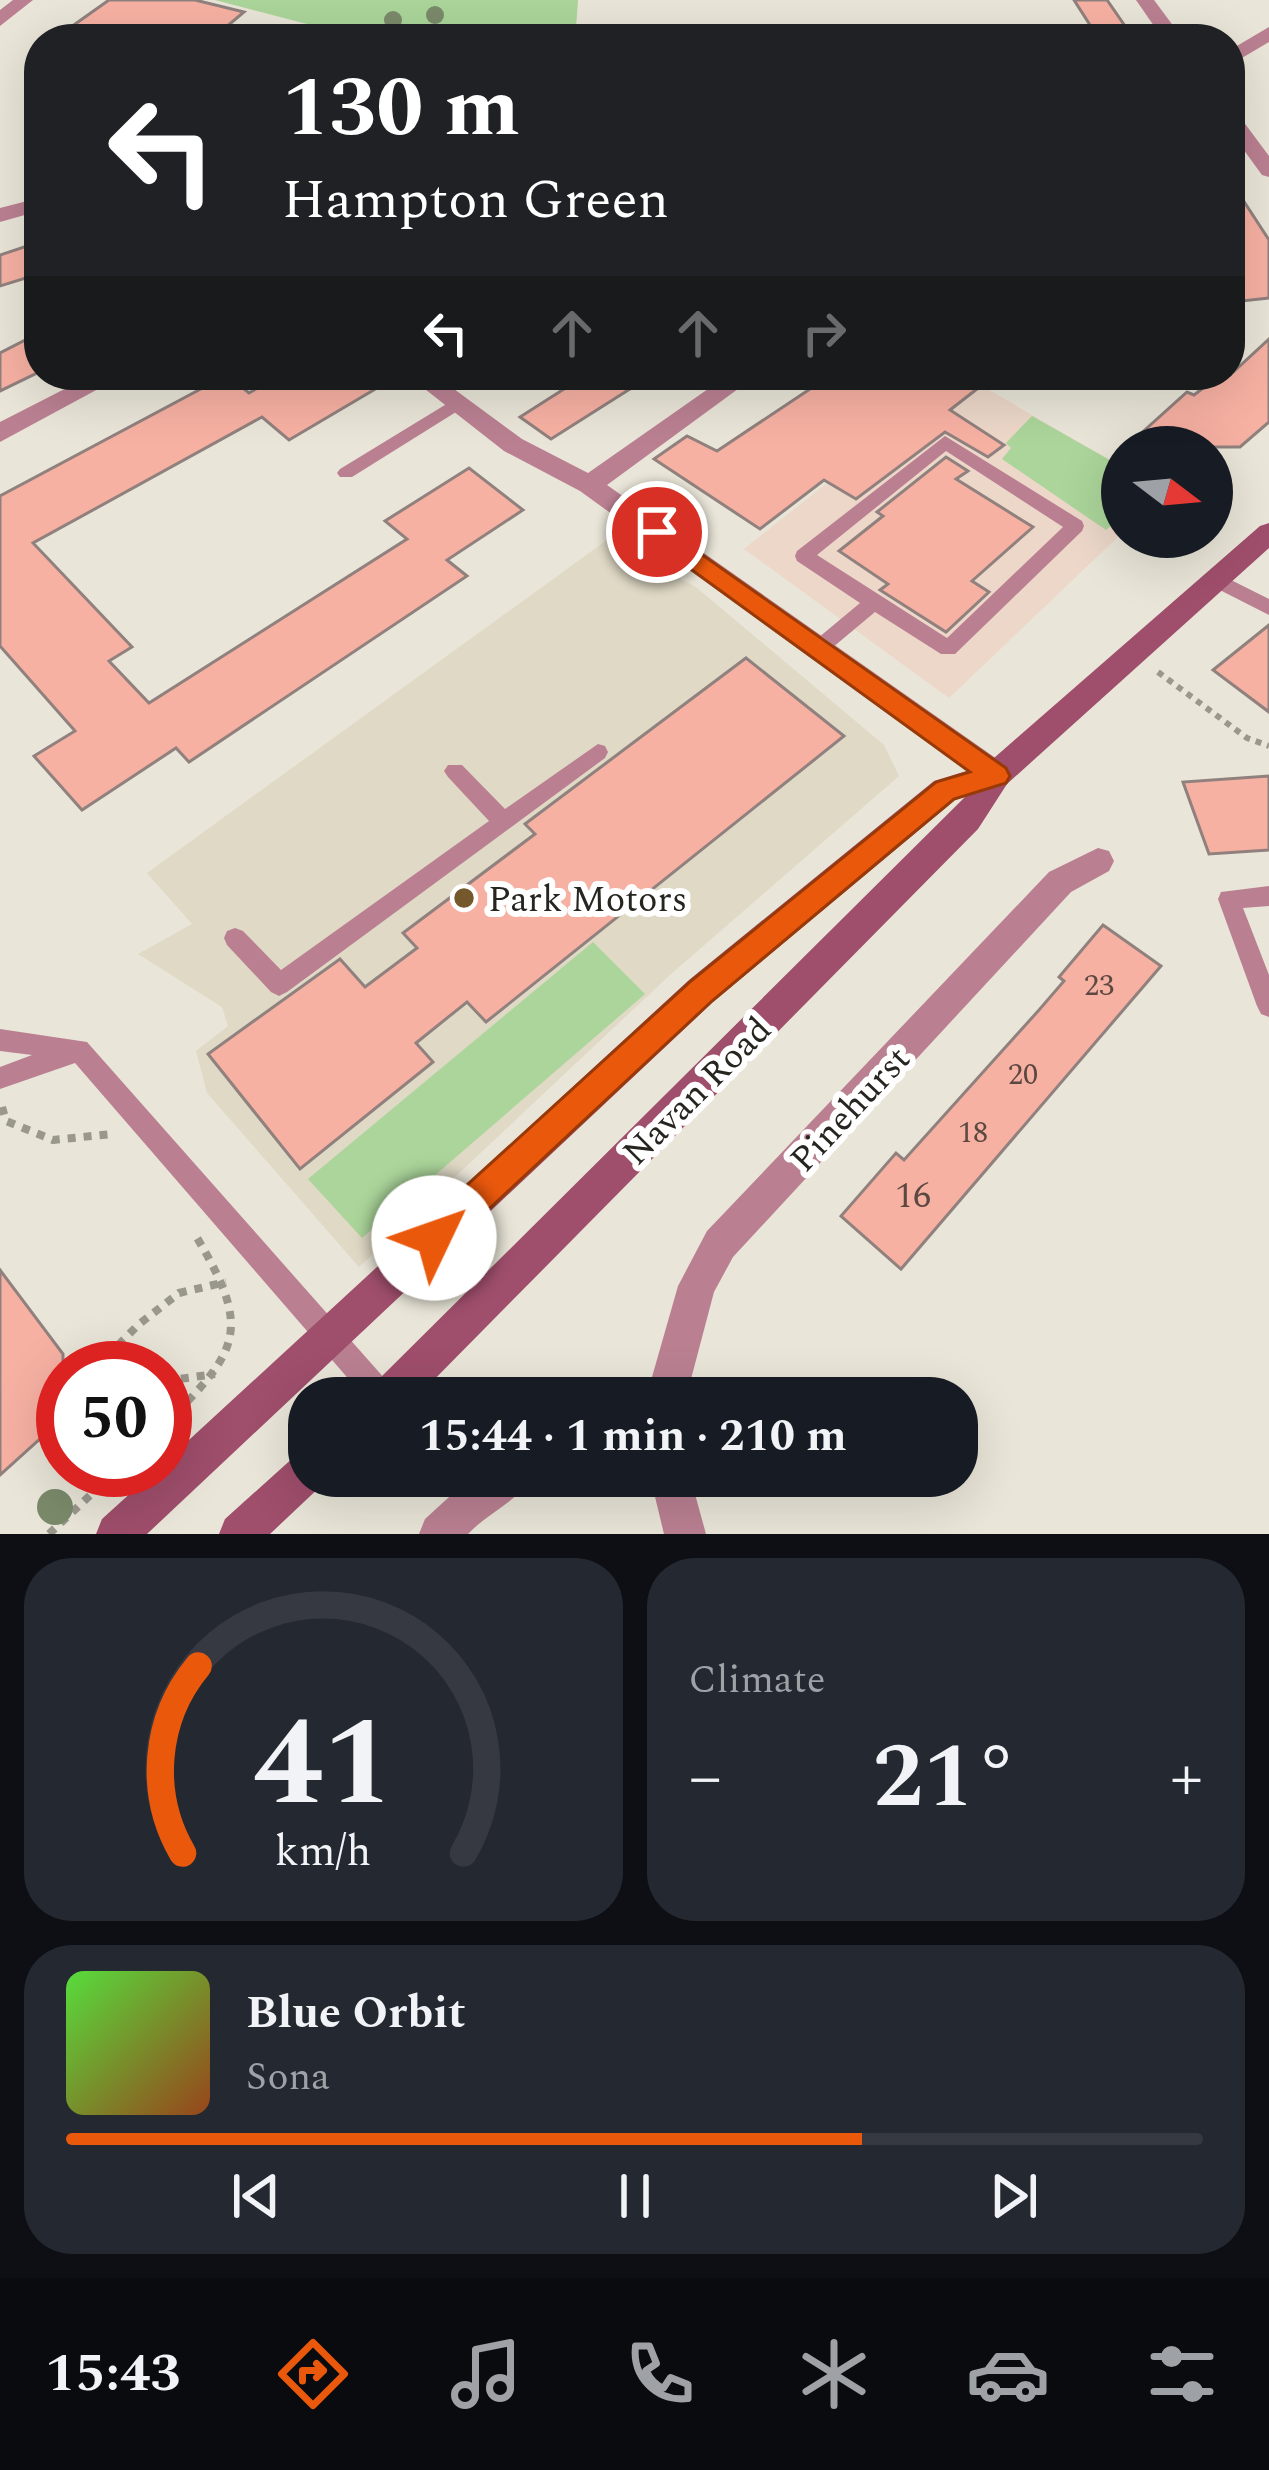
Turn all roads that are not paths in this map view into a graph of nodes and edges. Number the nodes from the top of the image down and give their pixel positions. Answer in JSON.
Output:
{"nodes":[{"id":1,"x":23,"y":0,"type":"edge"},
{"id":2,"x":0,"y":20,"type":"edge"},
{"id":3,"x":1245,"y":138,"type":"edge"},
{"id":4,"x":1269,"y":171,"type":"edge"},
{"id":5,"x":83,"y":390,"type":"edge"},
{"id":6,"x":439,"y":390,"type":"edge"},
{"id":7,"x":724,"y":390,"type":"edge"},
{"id":8,"x":458,"y":403,"type":"junction"},
{"id":9,"x":0,"y":433,"type":"edge"},
{"id":10,"x":346,"y":472,"type":"dead end"},
{"id":11,"x":589,"y":485,"type":"junction"},
{"id":12,"x":1269,"y":533,"type":"edge"},
{"id":13,"x":1217,"y":580,"type":"junction"},
{"id":14,"x":874,"y":602,"type":"junction"},
{"id":15,"x":1269,"y":608,"type":"edge"},
{"id":16,"x":819,"y":648,"type":"junction"},
{"id":17,"x":598,"y":752,"type":"dead end"},
{"id":18,"x":455,"y":770,"type":"dead end"},
{"id":19,"x":996,"y":776,"type":"junction"},
{"id":20,"x":504,"y":822,"type":"junction"},
{"id":21,"x":1098,"y":861,"type":"dead end"},
{"id":22,"x":1269,"y":896,"type":"edge"},
{"id":23,"x":235,"y":938,"type":"dead end"},
{"id":24,"x":1269,"y":1006,"type":"edge"},
{"id":25,"x":0,"y":1040,"type":"edge"},
{"id":26,"x":79,"y":1050,"type":"junction"},
{"id":27,"x":0,"y":1078,"type":"edge"},
{"id":28,"x":328,"y":1334,"type":"junction"},
{"id":29,"x":367,"y":1377,"type":"edge"},
{"id":30,"x":407,"y":1377,"type":"edge"},
{"id":31,"x":672,"y":1377,"type":"edge"},
{"id":32,"x":288,"y":1489,"type":"edge"},
{"id":33,"x":475,"y":1497,"type":"edge"},
{"id":34,"x":675,"y":1497,"type":"edge"},
{"id":35,"x":117,"y":1534,"type":"edge"},
{"id":36,"x":240,"y":1534,"type":"edge"},
{"id":37,"x":440,"y":1534,"type":"edge"},
{"id":38,"x":685,"y":1534,"type":"edge"}],
"edges":[{"from":1,"to":2,"type":"street"},
{"from":3,"to":4,"type":"street"},
{"from":5,"to":9,"type":"street"},
{"from":6,"to":8,"type":"street"},
{"from":7,"to":11,"type":"street"},
{"from":8,"to":10,"type":"lane"},
{"from":8,"to":11,"type":"street"},
{"from":11,"to":16,"type":"street"},
{"from":12,"to":13,"type":"main road","name":"Navan Road"},
{"from":13,"to":15,"type":"lane"},
{"from":13,"to":19,"type":"main road","name":"Navan Road"},
{"from":14,"to":14,"type":"lane"},
{"from":14,"to":16,"type":"lane"},
{"from":16,"to":19,"type":"street"},
{"from":17,"to":20,"type":"lane"},
{"from":18,"to":20,"type":"lane"},
{"from":19,"to":28,"type":"main road","name":"Navan Road"},
{"from":19,"to":30,"type":"main road","name":"Navan Road"},
{"from":20,"to":23,"type":"lane"},
{"from":21,"to":31,"type":"street","name":"Pinehurst"},
{"from":22,"to":24,"type":"lane"},
{"from":25,"to":26,"type":"lane"},
{"from":26,"to":27,"type":"lane"},
{"from":26,"to":28,"type":"lane"},
{"from":28,"to":29,"type":"lane"},
{"from":28,"to":35,"type":"main road","name":"Navan Road"},
{"from":32,"to":36,"type":"main road"},
{"from":33,"to":37,"type":"street"},
{"from":34,"to":38,"type":"street"}]}
